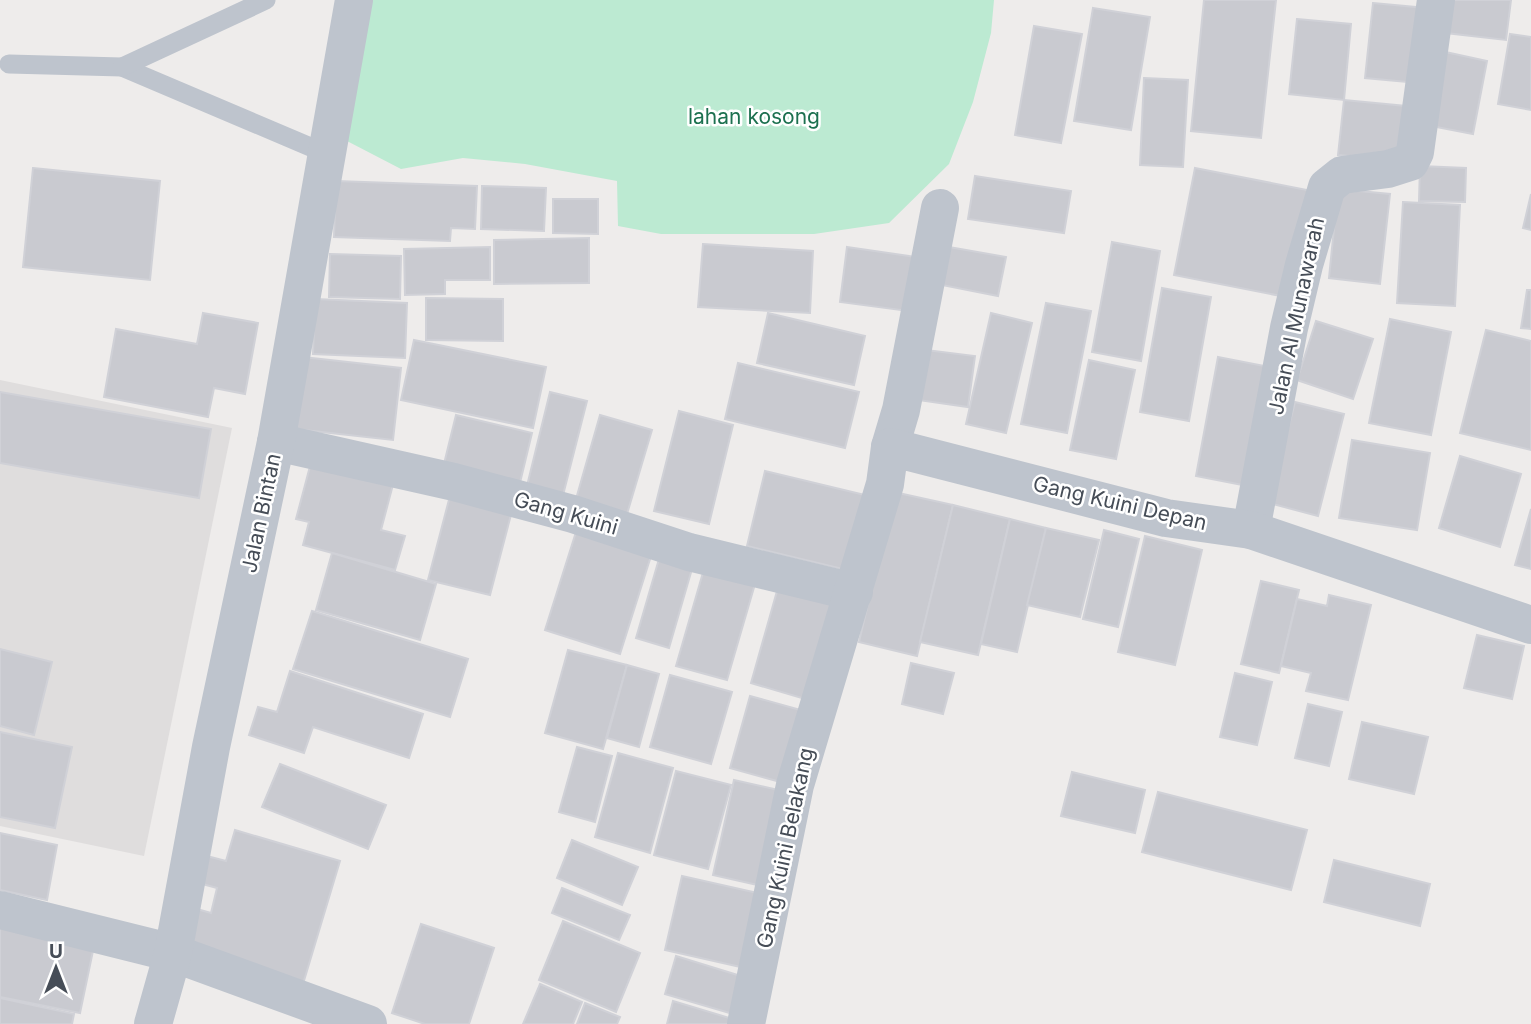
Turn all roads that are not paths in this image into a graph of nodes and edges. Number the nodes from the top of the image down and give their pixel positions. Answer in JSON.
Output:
{"nodes":[{"id":1,"x":266,"y":0,"type":"edge"},
{"id":2,"x":354,"y":0,"type":"edge"},
{"id":3,"x":1436,"y":0,"type":"edge"},
{"id":4,"x":9,"y":64,"type":"dead end"},
{"id":5,"x":122,"y":67,"type":"junction"},
{"id":6,"x":327,"y":154,"type":"junction"},
{"id":7,"x":940,"y":208,"type":"dead end"},
{"id":8,"x":276,"y":442,"type":"junction"},
{"id":9,"x":890,"y":447,"type":"junction"},
{"id":10,"x":1251,"y":530,"type":"junction"},
{"id":11,"x":854,"y":592,"type":"junction"},
{"id":12,"x":1531,"y":625,"type":"edge"},
{"id":13,"x":0,"y":910,"type":"edge"},
{"id":14,"x":173,"y":953,"type":"junction"},
{"id":15,"x":153,"y":1024,"type":"edge"},
{"id":16,"x":368,"y":1024,"type":"edge"},
{"id":17,"x":746,"y":1024,"type":"edge"}],
"edges":[{"from":1,"to":5,"type":"lane"},
{"from":2,"to":6,"type":"street","name":"Jalan Bintan"},
{"from":3,"to":10,"type":"street","name":"Jalan Al Munawarah"},
{"from":4,"to":5,"type":"lane"},
{"from":5,"to":6,"type":"lane"},
{"from":6,"to":8,"type":"street","name":"Jalan Bintan"},
{"from":7,"to":9,"type":"street"},
{"from":8,"to":11,"type":"street","name":"Gang Kuini"},
{"from":8,"to":14,"type":"street","name":"Jalan Bintan"},
{"from":9,"to":10,"type":"street","name":"Gang Kuini Depan"},
{"from":9,"to":11,"type":"street"},
{"from":10,"to":12,"type":"street","name":"Gang Kuini Depan"},
{"from":11,"to":17,"type":"street","name":"Gang Kuini Belakang"},
{"from":13,"to":14,"type":"street"},
{"from":14,"to":15,"type":"street","name":"Jalan Bintan"},
{"from":14,"to":16,"type":"street"}]}
